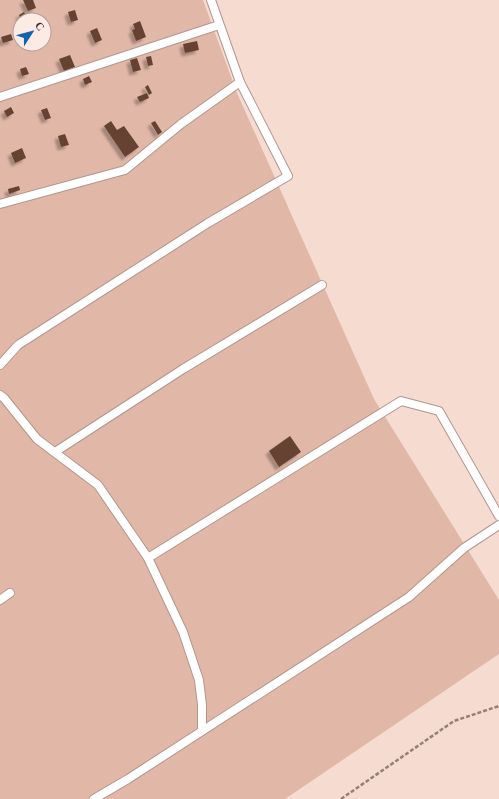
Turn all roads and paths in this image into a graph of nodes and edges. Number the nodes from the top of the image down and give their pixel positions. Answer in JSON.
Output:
{"nodes":[{"id":1,"x":211,"y":0,"type":"edge"},
{"id":2,"x":219,"y":25,"type":"junction"},
{"id":3,"x":240,"y":82,"type":"junction"},
{"id":4,"x":0,"y":97,"type":"edge"},
{"id":5,"x":0,"y":204,"type":"edge"},
{"id":6,"x":322,"y":285,"type":"dead end"},
{"id":7,"x":0,"y":365,"type":"edge"},
{"id":8,"x":0,"y":395,"type":"edge"},
{"id":9,"x":55,"y":452,"type":"junction"},
{"id":10,"x":499,"y":516,"type":"edge"},
{"id":11,"x":499,"y":525,"type":"edge"},
{"id":12,"x":148,"y":558,"type":"junction"},
{"id":13,"x":10,"y":593,"type":"dead end"},
{"id":14,"x":0,"y":600,"type":"edge"},
{"id":15,"x":499,"y":706,"type":"edge"},
{"id":16,"x":202,"y":730,"type":"junction"},
{"id":17,"x":94,"y":799,"type":"edge"},
{"id":18,"x":341,"y":799,"type":"edge"}],
"edges":[{"from":1,"to":2,"type":"lane"},
{"from":2,"to":3,"type":"lane"},
{"from":2,"to":4,"type":"lane"},
{"from":3,"to":5,"type":"lane"},
{"from":3,"to":7,"type":"lane"},
{"from":6,"to":9,"type":"lane"},
{"from":8,"to":9,"type":"lane"},
{"from":9,"to":12,"type":"lane"},
{"from":10,"to":12,"type":"lane"},
{"from":11,"to":16,"type":"lane"},
{"from":12,"to":16,"type":"lane"},
{"from":13,"to":14,"type":"lane"},
{"from":15,"to":18,"type":"path"},
{"from":16,"to":17,"type":"lane"}]}
